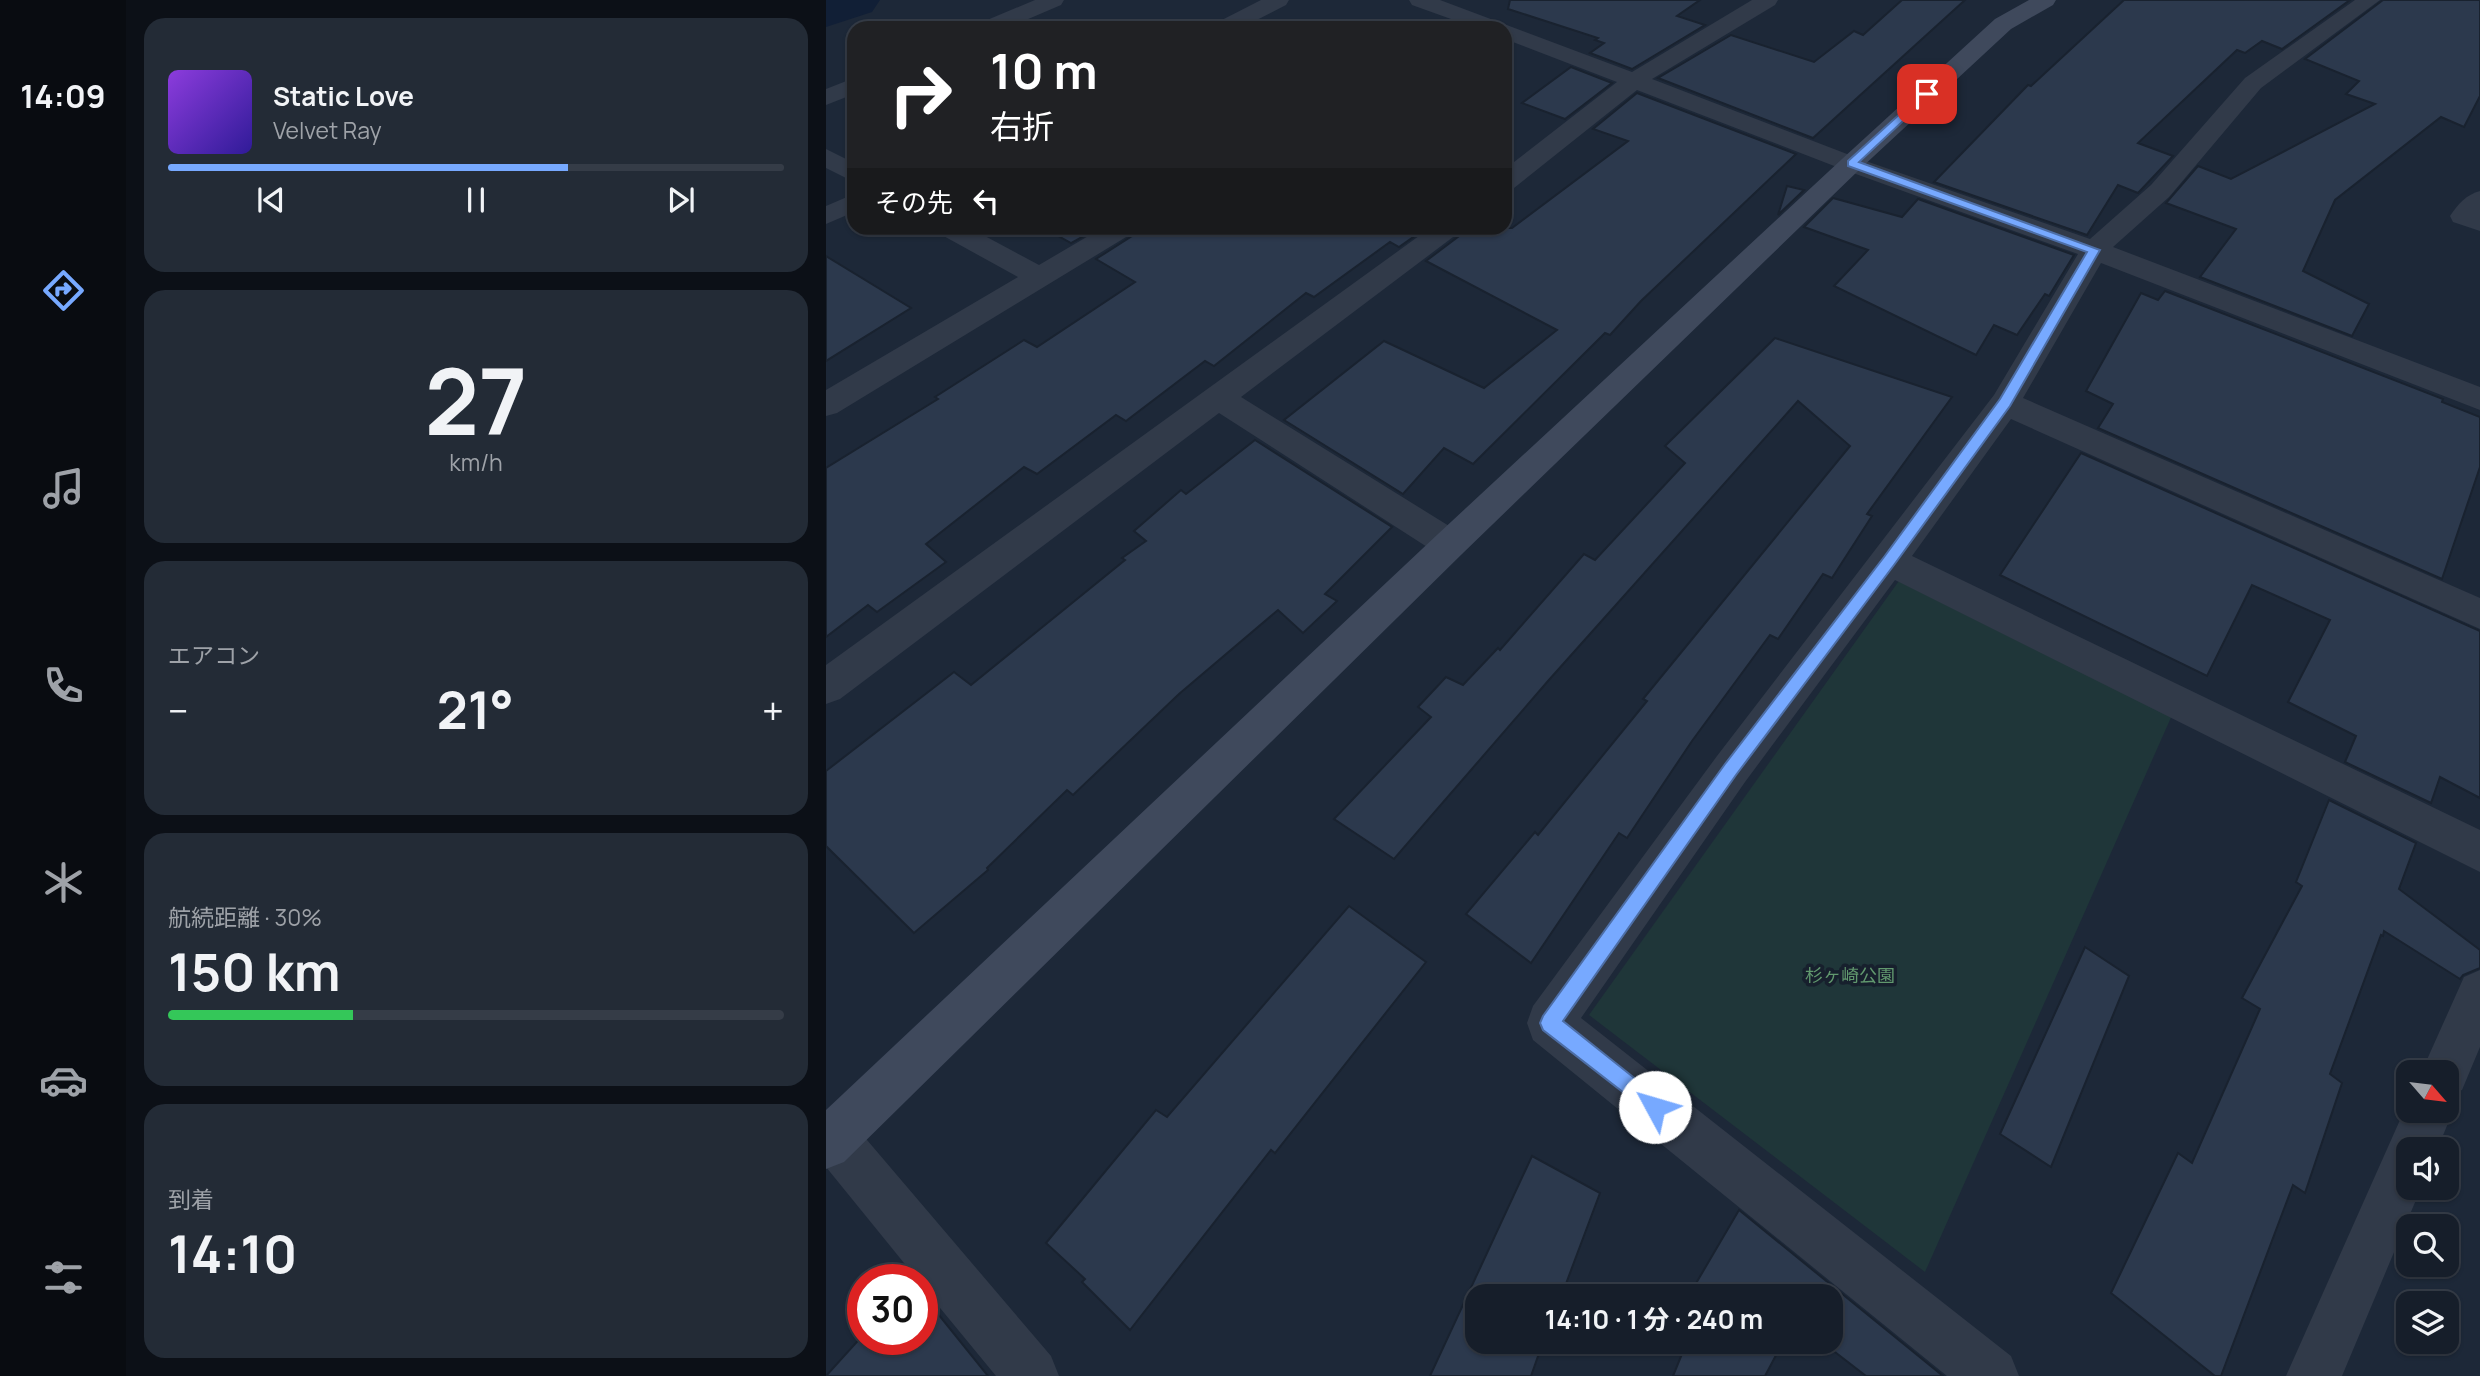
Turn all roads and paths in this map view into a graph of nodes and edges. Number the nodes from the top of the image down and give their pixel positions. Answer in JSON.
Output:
{"nodes":[{"id":1,"x":1053,"y":0,"type":"edge"},
{"id":2,"x":1278,"y":0,"type":"edge"},
{"id":3,"x":1420,"y":0,"type":"edge"},
{"id":4,"x":1730,"y":0,"type":"edge"},
{"id":5,"x":2045,"y":0,"type":"edge"},
{"id":6,"x":2358,"y":2,"type":"edge"},
{"id":7,"x":1760,"y":4,"type":"edge"},
{"id":8,"x":1465,"y":16,"type":"junction"},
{"id":9,"x":1004,"y":21,"type":"edge"},
{"id":10,"x":1238,"y":21,"type":"edge"},
{"id":11,"x":1457,"y":21,"type":"edge"},
{"id":12,"x":1478,"y":21,"type":"edge"},
{"id":13,"x":1512,"y":34,"type":"edge"},
{"id":14,"x":1636,"y":79,"type":"junction"},
{"id":15,"x":847,"y":88,"type":"edge"},
{"id":16,"x":826,"y":97,"type":"edge"},
{"id":17,"x":826,"y":157,"type":"edge"},
{"id":18,"x":1852,"y":163,"type":"junction"},
{"id":19,"x":847,"y":170,"type":"edge"},
{"id":20,"x":1512,"y":176,"type":"edge"},
{"id":21,"x":2480,"y":199,"type":"edge"},
{"id":22,"x":847,"y":206,"type":"edge"},
{"id":23,"x":826,"y":216,"type":"edge"},
{"id":24,"x":2480,"y":223,"type":"edge"},
{"id":25,"x":963,"y":235,"type":"edge"},
{"id":26,"x":1109,"y":235,"type":"edge"},
{"id":27,"x":1434,"y":235,"type":"edge"},
{"id":28,"x":2094,"y":250,"type":"junction"},
{"id":29,"x":1040,"y":277,"type":"junction"},
{"id":30,"x":1216,"y":396,"type":"junction"},
{"id":31,"x":2480,"y":399,"type":"edge"},
{"id":32,"x":2005,"y":403,"type":"junction"},
{"id":33,"x":826,"y":405,"type":"edge"},
{"id":34,"x":1450,"y":544,"type":"junction"},
{"id":35,"x":1889,"y":561,"type":"junction"},
{"id":36,"x":2480,"y":614,"type":"edge"},
{"id":37,"x":826,"y":687,"type":"edge"},
{"id":38,"x":2480,"y":852,"type":"edge"},
{"id":39,"x":2480,"y":993,"type":"edge"},
{"id":40,"x":2451,"y":1060,"type":"edge"},
{"id":41,"x":829,"y":1140,"type":"edge"},
{"id":42,"x":2396,"y":1187,"type":"edge"},
{"id":43,"x":1031,"y":1376,"type":"edge"},
{"id":44,"x":1992,"y":1376,"type":"edge"},
{"id":45,"x":2314,"y":1376,"type":"edge"}],
"edges":[{"from":1,"to":9,"type":"street"},
{"from":2,"to":10,"type":"street"},
{"from":3,"to":8,"type":"street"},
{"from":4,"to":7,"type":"street"},
{"from":5,"to":18,"type":"street"},
{"from":6,"to":28,"type":"street"},
{"from":7,"to":14,"type":"street"},
{"from":8,"to":11,"type":"street"},
{"from":8,"to":12,"type":"street"},
{"from":13,"to":14,"type":"street"},
{"from":14,"to":18,"type":"street"},
{"from":14,"to":20,"type":"street"},
{"from":15,"to":16,"type":"street"},
{"from":17,"to":19,"type":"street"},
{"from":18,"to":28,"type":"street"},
{"from":18,"to":34,"type":"street"},
{"from":21,"to":24,"type":"street"},
{"from":22,"to":23,"type":"street"},
{"from":25,"to":29,"type":"street"},
{"from":26,"to":29,"type":"street"},
{"from":27,"to":30,"type":"street"},
{"from":28,"to":31,"type":"street"},
{"from":28,"to":32,"type":"street"},
{"from":29,"to":33,"type":"street"},
{"from":30,"to":34,"type":"street"},
{"from":30,"to":37,"type":"street"},
{"from":32,"to":35,"type":"street"},
{"from":32,"to":36,"type":"street"},
{"from":34,"to":41,"type":"street"},
{"from":35,"to":38,"type":"street"},
{"from":35,"to":44,"type":"street"},
{"from":39,"to":40,"type":"street"},
{"from":41,"to":43,"type":"street"},
{"from":42,"to":45,"type":"street"}]}
